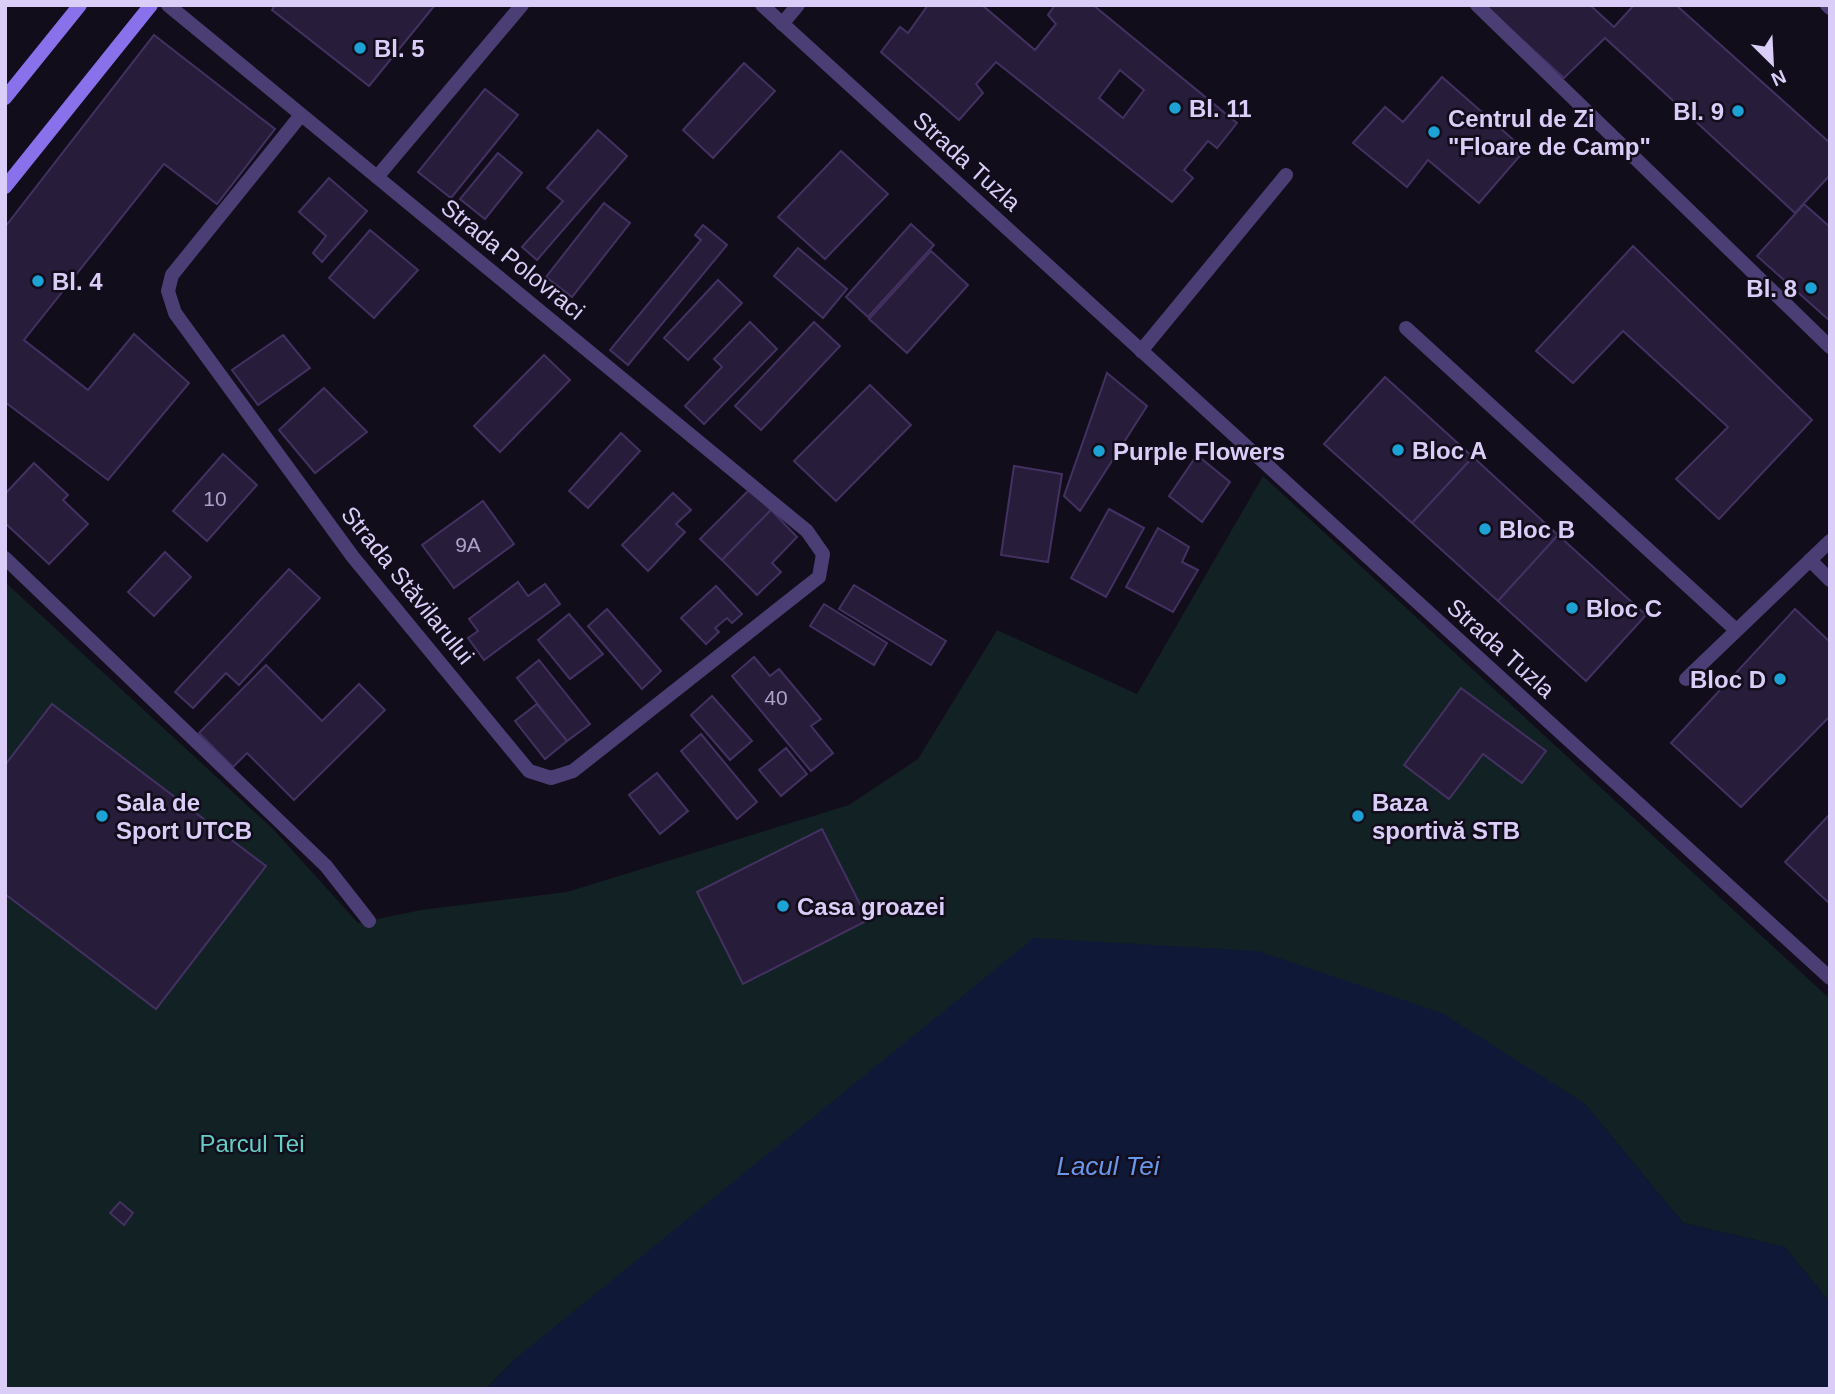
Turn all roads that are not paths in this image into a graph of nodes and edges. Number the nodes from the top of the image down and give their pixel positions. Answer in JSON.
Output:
{"nodes":[{"id":1,"x":80,"y":5,"type":"edge"},
{"id":2,"x":151,"y":5,"type":"edge"},
{"id":3,"x":168,"y":5,"type":"edge"},
{"id":4,"x":522,"y":5,"type":"edge"},
{"id":5,"x":762,"y":5,"type":"edge"},
{"id":6,"x":798,"y":5,"type":"edge"},
{"id":7,"x":1477,"y":5,"type":"edge"},
{"id":8,"x":782,"y":24,"type":"junction"},
{"id":9,"x":5,"y":98,"type":"edge"},
{"id":10,"x":301,"y":115,"type":"junction"},
{"id":11,"x":1286,"y":175,"type":"dead end"},
{"id":12,"x":377,"y":177,"type":"junction"},
{"id":13,"x":5,"y":187,"type":"edge"},
{"id":14,"x":1406,"y":328,"type":"dead end"},
{"id":15,"x":1830,"y":347,"type":"edge"},
{"id":16,"x":1141,"y":351,"type":"junction"},
{"id":17,"x":1830,"y":541,"type":"edge"},
{"id":18,"x":823,"y":554,"type":"joint"},
{"id":19,"x":5,"y":558,"type":"edge"},
{"id":20,"x":1810,"y":560,"type":"junction"},
{"id":21,"x":1830,"y":580,"type":"edge"},
{"id":22,"x":1736,"y":630,"type":"junction"},
{"id":23,"x":1686,"y":679,"type":"dead end"},
{"id":24,"x":369,"y":921,"type":"dead end"},
{"id":25,"x":1830,"y":978,"type":"edge"}],
"edges":[{"from":1,"to":9,"type":"main road"},
{"from":2,"to":13,"type":"main road"},
{"from":3,"to":10,"type":"street","name":"Strada Polovraci"},
{"from":4,"to":12,"type":"street"},
{"from":5,"to":8,"type":"street","name":"Strada Tuzla"},
{"from":6,"to":8,"type":"street"},
{"from":7,"to":15,"type":"street"},
{"from":8,"to":16,"type":"street","name":"Strada Tuzla"},
{"from":10,"to":12,"type":"street","name":"Strada Polovraci"},
{"from":10,"to":18,"type":"street","name":"Strada Stăvilarului"},
{"from":11,"to":16,"type":"street"},
{"from":12,"to":18,"type":"street","name":"Strada Polovraci"},
{"from":14,"to":22,"type":"street"},
{"from":16,"to":25,"type":"street","name":"Strada Tuzla"},
{"from":17,"to":20,"type":"street"},
{"from":19,"to":24,"type":"street"},
{"from":20,"to":21,"type":"street"},
{"from":20,"to":22,"type":"street"},
{"from":22,"to":23,"type":"street"}]}
